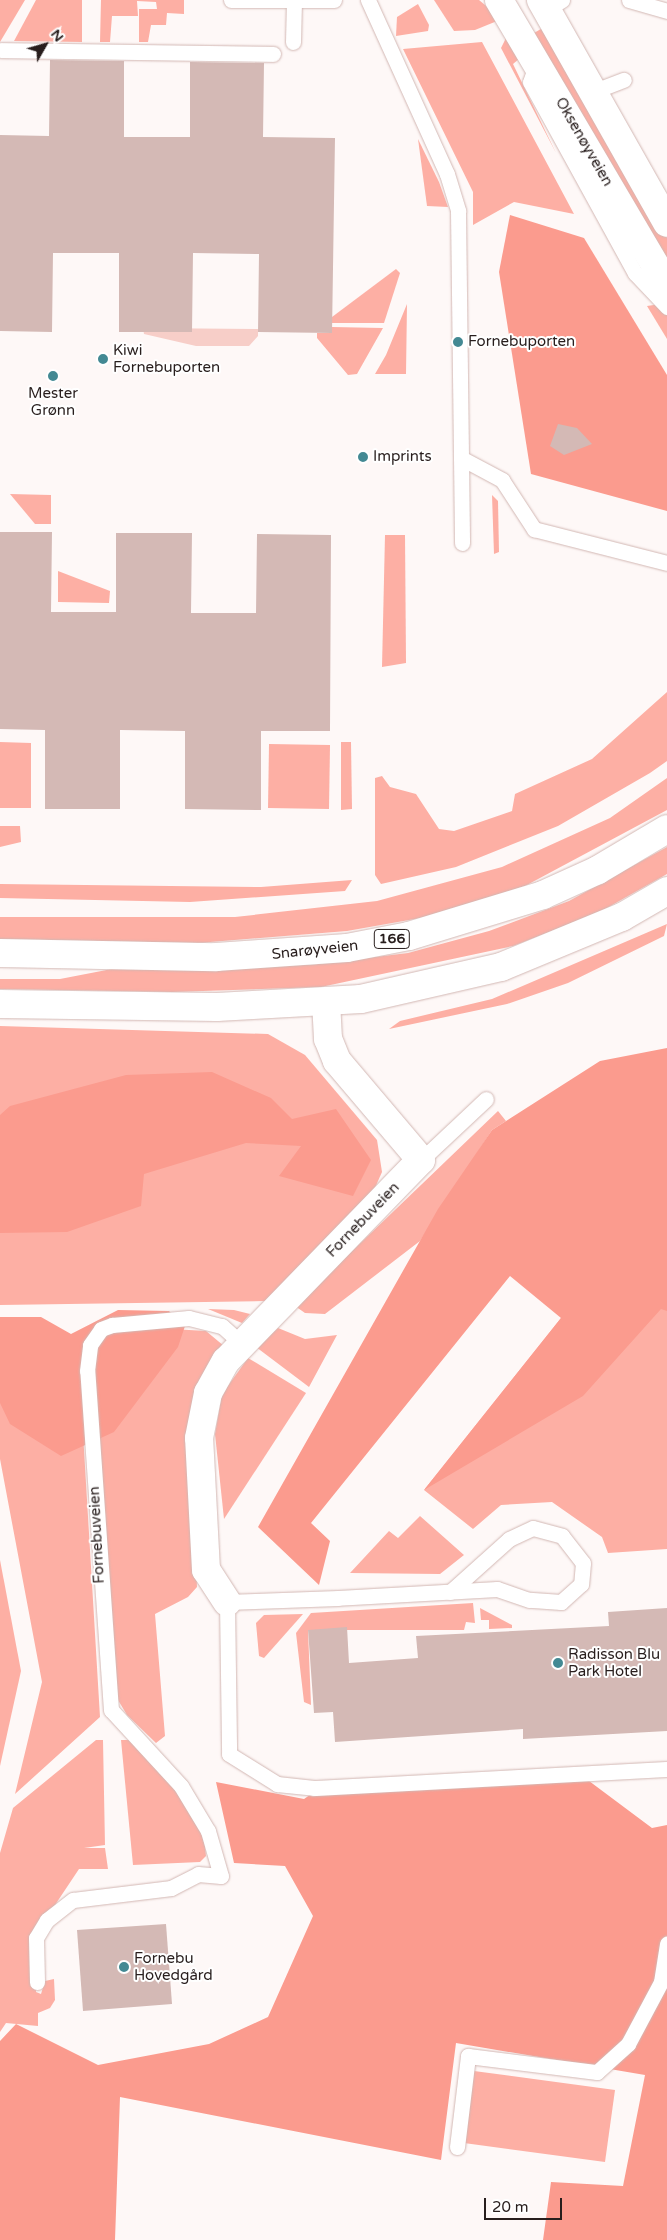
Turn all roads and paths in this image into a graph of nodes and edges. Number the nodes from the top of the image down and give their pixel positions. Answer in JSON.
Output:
{"nodes":[{"id":1,"x":231,"y":0,"type":"edge"},
{"id":2,"x":294,"y":0,"type":"edge"},
{"id":3,"x":334,"y":0,"type":"edge"},
{"id":4,"x":368,"y":0,"type":"edge"},
{"id":5,"x":499,"y":0,"type":"edge"},
{"id":6,"x":629,"y":0,"type":"edge"},
{"id":7,"x":550,"y":3,"type":"edge"},
{"id":8,"x":667,"y":11,"type":"edge"},
{"id":9,"x":293,"y":42,"type":"dead end"},
{"id":10,"x":2,"y":50,"type":"dead end"},
{"id":11,"x":273,"y":54,"type":"dead end"},
{"id":12,"x":537,"y":60,"type":"junction"},
{"id":13,"x":624,"y":80,"type":"dead end"},
{"id":14,"x":592,"y":92,"type":"junction"},
{"id":15,"x":667,"y":223,"type":"edge"},
{"id":16,"x":667,"y":285,"type":"edge"},
{"id":17,"x":667,"y":308,"type":"edge"},
{"id":18,"x":460,"y":458,"type":"junction"},
{"id":19,"x":462,"y":543,"type":"dead end"},
{"id":20,"x":667,"y":563,"type":"edge"},
{"id":21,"x":667,"y":829,"type":"edge"},
{"id":22,"x":667,"y":891,"type":"edge"},
{"id":23,"x":0,"y":954,"type":"edge"},
{"id":24,"x":326,"y":1002,"type":"junction"},
{"id":25,"x":0,"y":1004,"type":"edge"},
{"id":26,"x":486,"y":1098,"type":"dead end"},
{"id":27,"x":421,"y":1160,"type":"junction"},
{"id":28,"x":242,"y":1344,"type":"junction"},
{"id":29,"x":450,"y":1592,"type":"junction"},
{"id":30,"x":227,"y":1602,"type":"junction"},
{"id":31,"x":667,"y":1769,"type":"edge"},
{"id":32,"x":667,"y":1943,"type":"edge"},
{"id":33,"x":37,"y":1982,"type":"dead end"},
{"id":34,"x":457,"y":2147,"type":"dead end"}],
"edges":[{"from":1,"to":2,"type":"lane"},
{"from":2,"to":3,"type":"lane"},
{"from":2,"to":9,"type":"lane"},
{"from":4,"to":18,"type":"lane"},
{"from":5,"to":12,"type":"main road","name":"Oksenøyveien"},
{"from":6,"to":8,"type":"lane"},
{"from":7,"to":14,"type":"main road"},
{"from":10,"to":11,"type":"lane"},
{"from":12,"to":16,"type":"main road","name":"Oksenøyveien"},
{"from":12,"to":17,"type":"lane"},
{"from":13,"to":14,"type":"lane"},
{"from":14,"to":15,"type":"main road"},
{"from":18,"to":19,"type":"lane"},
{"from":18,"to":20,"type":"lane"},
{"from":21,"to":23,"type":"main road","name":"Snarøyveien","number":"166"},
{"from":22,"to":24,"type":"main road"},
{"from":24,"to":25,"type":"main road"},
{"from":24,"to":27,"type":"main road"},
{"from":26,"to":27,"type":"lane","name":"Fornebuveien"},
{"from":27,"to":28,"type":"main road","name":"Fornebuveien"},
{"from":28,"to":30,"type":"main road","name":"Fornebuveien"},
{"from":28,"to":33,"type":"lane","name":"Fornebuveien"},
{"from":29,"to":29,"type":"lane"},
{"from":29,"to":30,"type":"lane"},
{"from":30,"to":31,"type":"lane"},
{"from":32,"to":34,"type":"lane"}]}
